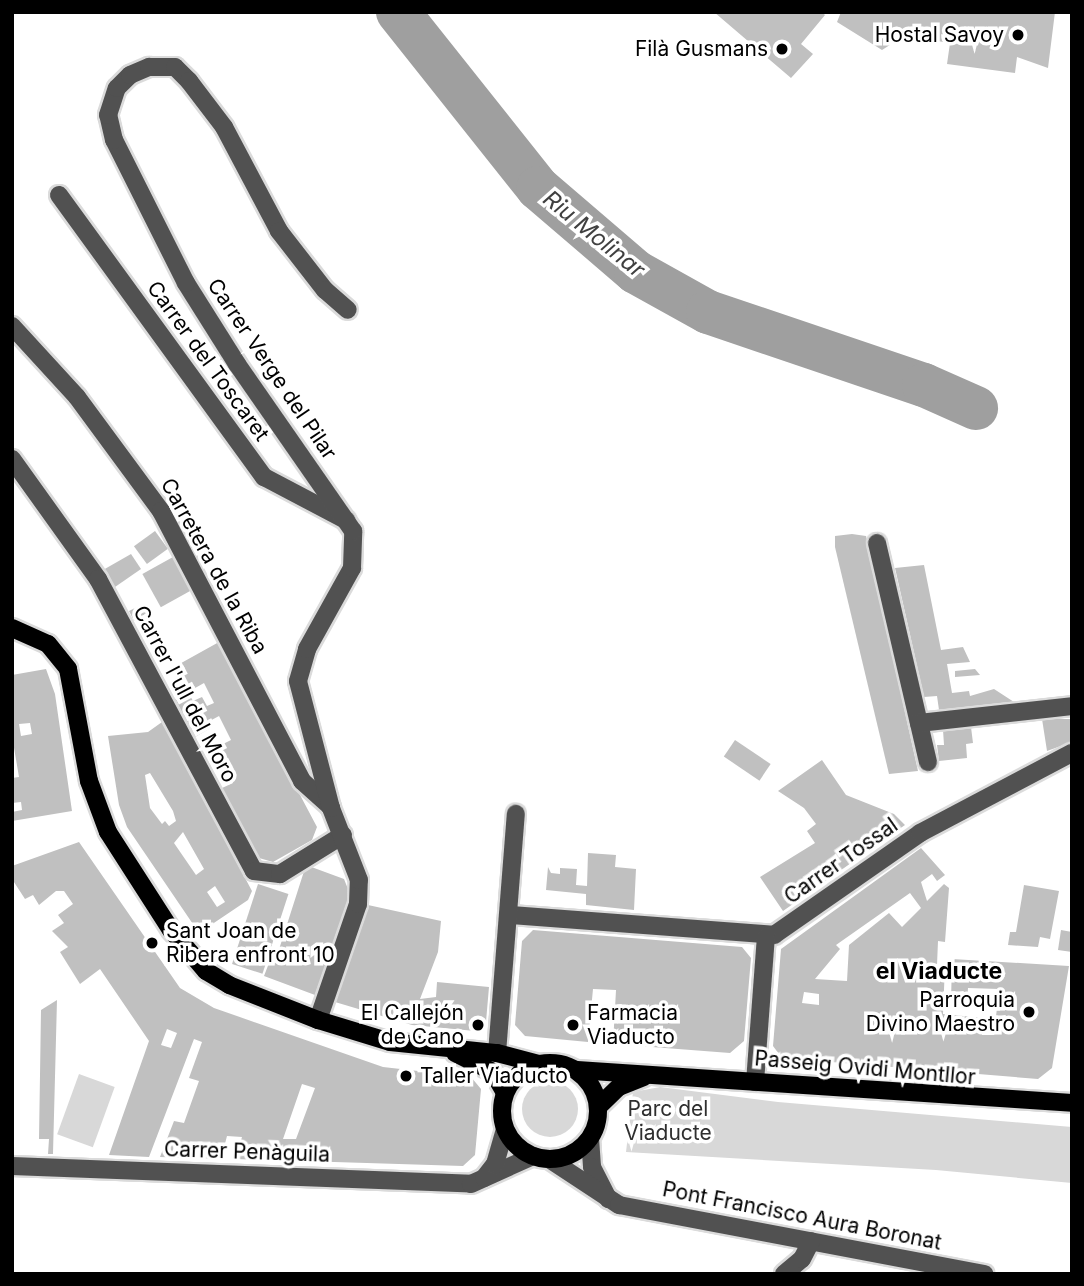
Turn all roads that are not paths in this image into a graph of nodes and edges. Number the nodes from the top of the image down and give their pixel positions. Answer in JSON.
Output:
{"nodes":[{"id":1,"x":59,"y":195,"type":"dead end"},
{"id":2,"x":348,"y":310,"type":"dead end"},
{"id":3,"x":12,"y":326,"type":"edge"},
{"id":4,"x":12,"y":459,"type":"edge"},
{"id":5,"x":349,"y":522,"type":"junction"},
{"id":6,"x":877,"y":543,"type":"dead end"},
{"id":7,"x":12,"y":628,"type":"edge"},
{"id":8,"x":1072,"y":706,"type":"edge"},
{"id":9,"x":919,"y":723,"type":"junction"},
{"id":10,"x":1072,"y":753,"type":"edge"},
{"id":11,"x":928,"y":762,"type":"dead end"},
{"id":12,"x":331,"y":807,"type":"junction"},
{"id":13,"x":516,"y":814,"type":"dead end"},
{"id":14,"x":342,"y":835,"type":"junction"},
{"id":15,"x":510,"y":915,"type":"junction"},
{"id":16,"x":766,"y":936,"type":"junction"},
{"id":17,"x":317,"y":1020,"type":"junction"},
{"id":18,"x":449,"y":1050,"type":"junction"},
{"id":19,"x":497,"y":1053,"type":"junction"},
{"id":20,"x":539,"y":1063,"type":"junction"},
{"id":21,"x":577,"y":1070,"type":"junction"},
{"id":22,"x":654,"y":1074,"type":"junction"},
{"id":23,"x":755,"y":1082,"type":"junction"},
{"id":24,"x":505,"y":1093,"type":"junction"},
{"id":25,"x":1072,"y":1103,"type":"edge"},
{"id":26,"x":598,"y":1107,"type":"junction"},
{"id":27,"x":505,"y":1130,"type":"junction"},
{"id":28,"x":590,"y":1138,"type":"junction"},
{"id":29,"x":541,"y":1158,"type":"junction"},
{"id":30,"x":12,"y":1167,"type":"edge"},
{"id":31,"x":480,"y":1183,"type":"junction"},
{"id":32,"x":611,"y":1201,"type":"junction"},
{"id":33,"x":811,"y":1241,"type":"junction"},
{"id":34,"x":784,"y":1274,"type":"edge"},
{"id":35,"x":985,"y":1274,"type":"edge"}],
"edges":[{"from":1,"to":5,"type":"street","name":"Carrer del Toscaret"},
{"from":2,"to":5,"type":"street","name":"Carrer Verge del Pilar"},
{"from":3,"to":12,"type":"street","name":"Carretera de la Riba"},
{"from":4,"to":14,"type":"street","name":"Carrer l'ull del Moro"},
{"from":5,"to":12,"type":"street","name":"Carrer Verge del Pilar"},
{"from":6,"to":9,"type":"street"},
{"from":7,"to":17,"type":"main road"},
{"from":8,"to":9,"type":"street"},
{"from":9,"to":11,"type":"street"},
{"from":10,"to":16,"type":"street","name":"Carrer Tossal"},
{"from":12,"to":14,"type":"street","name":"Carrer Verge del Pilar"},
{"from":13,"to":15,"type":"street"},
{"from":14,"to":17,"type":"street","name":"Carrer Verge del Pilar"},
{"from":15,"to":16,"type":"street"},
{"from":15,"to":19,"type":"street"},
{"from":16,"to":23,"type":"street"},
{"from":17,"to":18,"type":"main road"},
{"from":18,"to":19,"type":"main road"},
{"from":18,"to":24,"type":"main road"},
{"from":19,"to":20,"type":"main road"},
{"from":20,"to":21,"type":"main road"},
{"from":20,"to":24,"type":"main road"},
{"from":21,"to":22,"type":"main road","name":"Passeig Ovidi Montllor"},
{"from":21,"to":26,"type":"main road"},
{"from":22,"to":23,"type":"main road","name":"Passeig Ovidi Montllor"},
{"from":22,"to":26,"type":"main road","name":"Passeig Ovidi Montllor"},
{"from":23,"to":25,"type":"main road","name":"Passeig Ovidi Montllor"},
{"from":24,"to":27,"type":"main road"},
{"from":26,"to":28,"type":"main road"},
{"from":27,"to":29,"type":"main road"},
{"from":27,"to":31,"type":"street"},
{"from":28,"to":29,"type":"main road"},
{"from":28,"to":32,"type":"street"},
{"from":29,"to":31,"type":"street","name":"Carrer Penàguila"},
{"from":29,"to":32,"type":"street","name":"Pont Francisco Aura Boronat"},
{"from":30,"to":31,"type":"street","name":"Carrer Penàguila"},
{"from":32,"to":33,"type":"street","name":"Pont Francisco Aura Boronat"},
{"from":33,"to":34,"type":"street"},
{"from":33,"to":35,"type":"street","name":"Pont Francisco Aura Boronat"}]}
